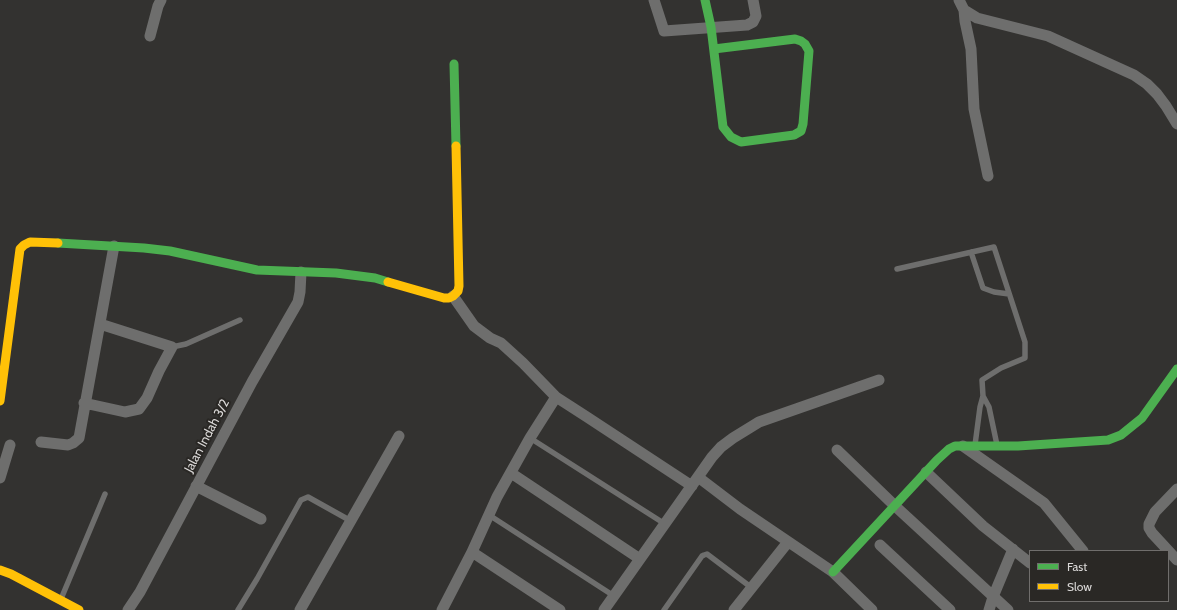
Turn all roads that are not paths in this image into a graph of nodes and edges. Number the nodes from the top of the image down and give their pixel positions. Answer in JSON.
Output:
{"nodes":[{"id":1,"x":160,"y":0,"type":"edge"},
{"id":2,"x":654,"y":0,"type":"edge"},
{"id":3,"x":705,"y":0,"type":"edge"},
{"id":4,"x":753,"y":0,"type":"edge"},
{"id":5,"x":962,"y":5,"type":"edge"},
{"id":6,"x":711,"y":27,"type":"junction"},
{"id":7,"x":150,"y":36,"type":"dead end"},
{"id":8,"x":714,"y":49,"type":"junction"},
{"id":9,"x":454,"y":64,"type":"dead end"},
{"id":10,"x":1177,"y":124,"type":"edge"},
{"id":11,"x":988,"y":176,"type":"dead end"},
{"id":12,"x":114,"y":246,"type":"junction"},
{"id":13,"x":970,"y":252,"type":"junction"},
{"id":14,"x":897,"y":269,"type":"dead end"},
{"id":15,"x":301,"y":272,"type":"junction"},
{"id":16,"x":1009,"y":294,"type":"junction"},
{"id":17,"x":453,"y":296,"type":"junction"},
{"id":18,"x":240,"y":320,"type":"dead end"},
{"id":19,"x":100,"y":324,"type":"junction"},
{"id":20,"x":172,"y":347,"type":"junction"},
{"id":21,"x":1177,"y":369,"type":"edge"},
{"id":22,"x":879,"y":380,"type":"dead end"},
{"id":23,"x":983,"y":396,"type":"junction"},
{"id":24,"x":556,"y":397,"type":"junction"},
{"id":25,"x":0,"y":400,"type":"edge"},
{"id":26,"x":84,"y":403,"type":"junction"},
{"id":27,"x":399,"y":436,"type":"dead end"},
{"id":28,"x":530,"y":438,"type":"junction"},
{"id":29,"x":41,"y":442,"type":"dead end"},
{"id":30,"x":10,"y":445,"type":"dead end"},
{"id":31,"x":975,"y":445,"type":"junction"},
{"id":32,"x":963,"y":446,"type":"junction"},
{"id":33,"x":997,"y":446,"type":"junction"},
{"id":34,"x":838,"y":450,"type":"dead end"},
{"id":35,"x":926,"y":472,"type":"junction"},
{"id":36,"x":511,"y":473,"type":"junction"},
{"id":37,"x":0,"y":478,"type":"edge"},
{"id":38,"x":695,"y":481,"type":"junction"},
{"id":39,"x":196,"y":486,"type":"junction"},
{"id":40,"x":1177,"y":489,"type":"edge"},
{"id":41,"x":105,"y":494,"type":"dead end"},
{"id":42,"x":895,"y":506,"type":"junction"},
{"id":43,"x":489,"y":515,"type":"junction"},
{"id":44,"x":261,"y":519,"type":"dead end"},
{"id":45,"x":351,"y":521,"type":"junction"},
{"id":46,"x":665,"y":524,"type":"junction"},
{"id":47,"x":788,"y":542,"type":"junction"},
{"id":48,"x":880,"y":545,"type":"dead end"},
{"id":49,"x":1013,"y":549,"type":"junction"},
{"id":50,"x":1082,"y":550,"type":"edge"},
{"id":51,"x":1168,"y":550,"type":"edge"},
{"id":52,"x":1169,"y":551,"type":"edge"},
{"id":53,"x":472,"y":552,"type":"junction"},
{"id":54,"x":640,"y":559,"type":"junction"},
{"id":55,"x":1177,"y":560,"type":"edge"},
{"id":56,"x":1029,"y":562,"type":"edge"},
{"id":57,"x":0,"y":570,"type":"edge"},
{"id":58,"x":833,"y":572,"type":"junction"},
{"id":59,"x":752,"y":588,"type":"junction"},
{"id":60,"x":614,"y":596,"type":"junction"},
{"id":61,"x":993,"y":597,"type":"junction"},
{"id":62,"x":60,"y":600,"type":"junction"},
{"id":63,"x":78,"y":610,"type":"edge"},
{"id":64,"x":128,"y":610,"type":"edge"},
{"id":65,"x":238,"y":610,"type":"edge"},
{"id":66,"x":300,"y":610,"type":"edge"},
{"id":67,"x":442,"y":610,"type":"edge"},
{"id":68,"x":560,"y":610,"type":"edge"},
{"id":69,"x":604,"y":610,"type":"edge"},
{"id":70,"x":664,"y":610,"type":"edge"},
{"id":71,"x":734,"y":610,"type":"edge"},
{"id":72,"x":872,"y":610,"type":"edge"},
{"id":73,"x":950,"y":610,"type":"edge"},
{"id":74,"x":989,"y":610,"type":"edge"},
{"id":75,"x":1008,"y":610,"type":"edge"}],
"edges":[{"from":1,"to":7,"type":"street"},
{"from":2,"to":6,"type":"street"},
{"from":3,"to":6,"type":"street"},
{"from":4,"to":6,"type":"street"},
{"from":5,"to":10,"type":"street"},
{"from":5,"to":11,"type":"street"},
{"from":6,"to":8,"type":"street"},
{"from":8,"to":8,"type":"street"},
{"from":9,"to":17,"type":"street"},
{"from":12,"to":15,"type":"street"},
{"from":12,"to":19,"type":"street"},
{"from":12,"to":25,"type":"street"},
{"from":13,"to":14,"type":"lane"},
{"from":13,"to":16,"type":"lane"},
{"from":13,"to":16,"type":"lane"},
{"from":15,"to":17,"type":"street"},
{"from":15,"to":39,"type":"street","name":"Jalan Indah 3/2"},
{"from":16,"to":23,"type":"lane"},
{"from":17,"to":24,"type":"street"},
{"from":18,"to":20,"type":"lane"},
{"from":19,"to":20,"type":"street"},
{"from":19,"to":26,"type":"street"},
{"from":20,"to":26,"type":"street"},
{"from":21,"to":33,"type":"street"},
{"from":22,"to":38,"type":"street"},
{"from":23,"to":31,"type":"lane"},
{"from":23,"to":33,"type":"lane"},
{"from":24,"to":28,"type":"street"},
{"from":24,"to":38,"type":"street"},
{"from":26,"to":29,"type":"street"},
{"from":27,"to":45,"type":"street"},
{"from":28,"to":36,"type":"street"},
{"from":28,"to":46,"type":"lane"},
{"from":30,"to":37,"type":"street"},
{"from":31,"to":32,"type":"street"},
{"from":31,"to":33,"type":"street"},
{"from":32,"to":35,"type":"street"},
{"from":32,"to":50,"type":"street"},
{"from":34,"to":42,"type":"street"},
{"from":35,"to":42,"type":"street"},
{"from":35,"to":49,"type":"street"},
{"from":36,"to":43,"type":"street"},
{"from":36,"to":54,"type":"street"},
{"from":38,"to":46,"type":"street"},
{"from":38,"to":47,"type":"street"},
{"from":39,"to":44,"type":"street"},
{"from":39,"to":64,"type":"street","name":"Jalan Indah 3/2"},
{"from":40,"to":51,"type":"street"},
{"from":41,"to":62,"type":"lane"},
{"from":42,"to":58,"type":"street"},
{"from":42,"to":61,"type":"street"},
{"from":43,"to":53,"type":"street"},
{"from":43,"to":60,"type":"lane"},
{"from":45,"to":65,"type":"lane"},
{"from":45,"to":66,"type":"street"},
{"from":46,"to":54,"type":"street"},
{"from":47,"to":58,"type":"street"},
{"from":47,"to":59,"type":"street"},
{"from":48,"to":73,"type":"street"},
{"from":49,"to":56,"type":"street"},
{"from":49,"to":61,"type":"street"},
{"from":52,"to":55,"type":"street"},
{"from":53,"to":67,"type":"street"},
{"from":53,"to":68,"type":"street"},
{"from":54,"to":60,"type":"street"},
{"from":57,"to":62,"type":"street"},
{"from":58,"to":72,"type":"street"},
{"from":59,"to":70,"type":"lane"},
{"from":59,"to":71,"type":"street"},
{"from":60,"to":69,"type":"street"},
{"from":61,"to":74,"type":"street"},
{"from":61,"to":75,"type":"street"},
{"from":62,"to":63,"type":"street"}]}
